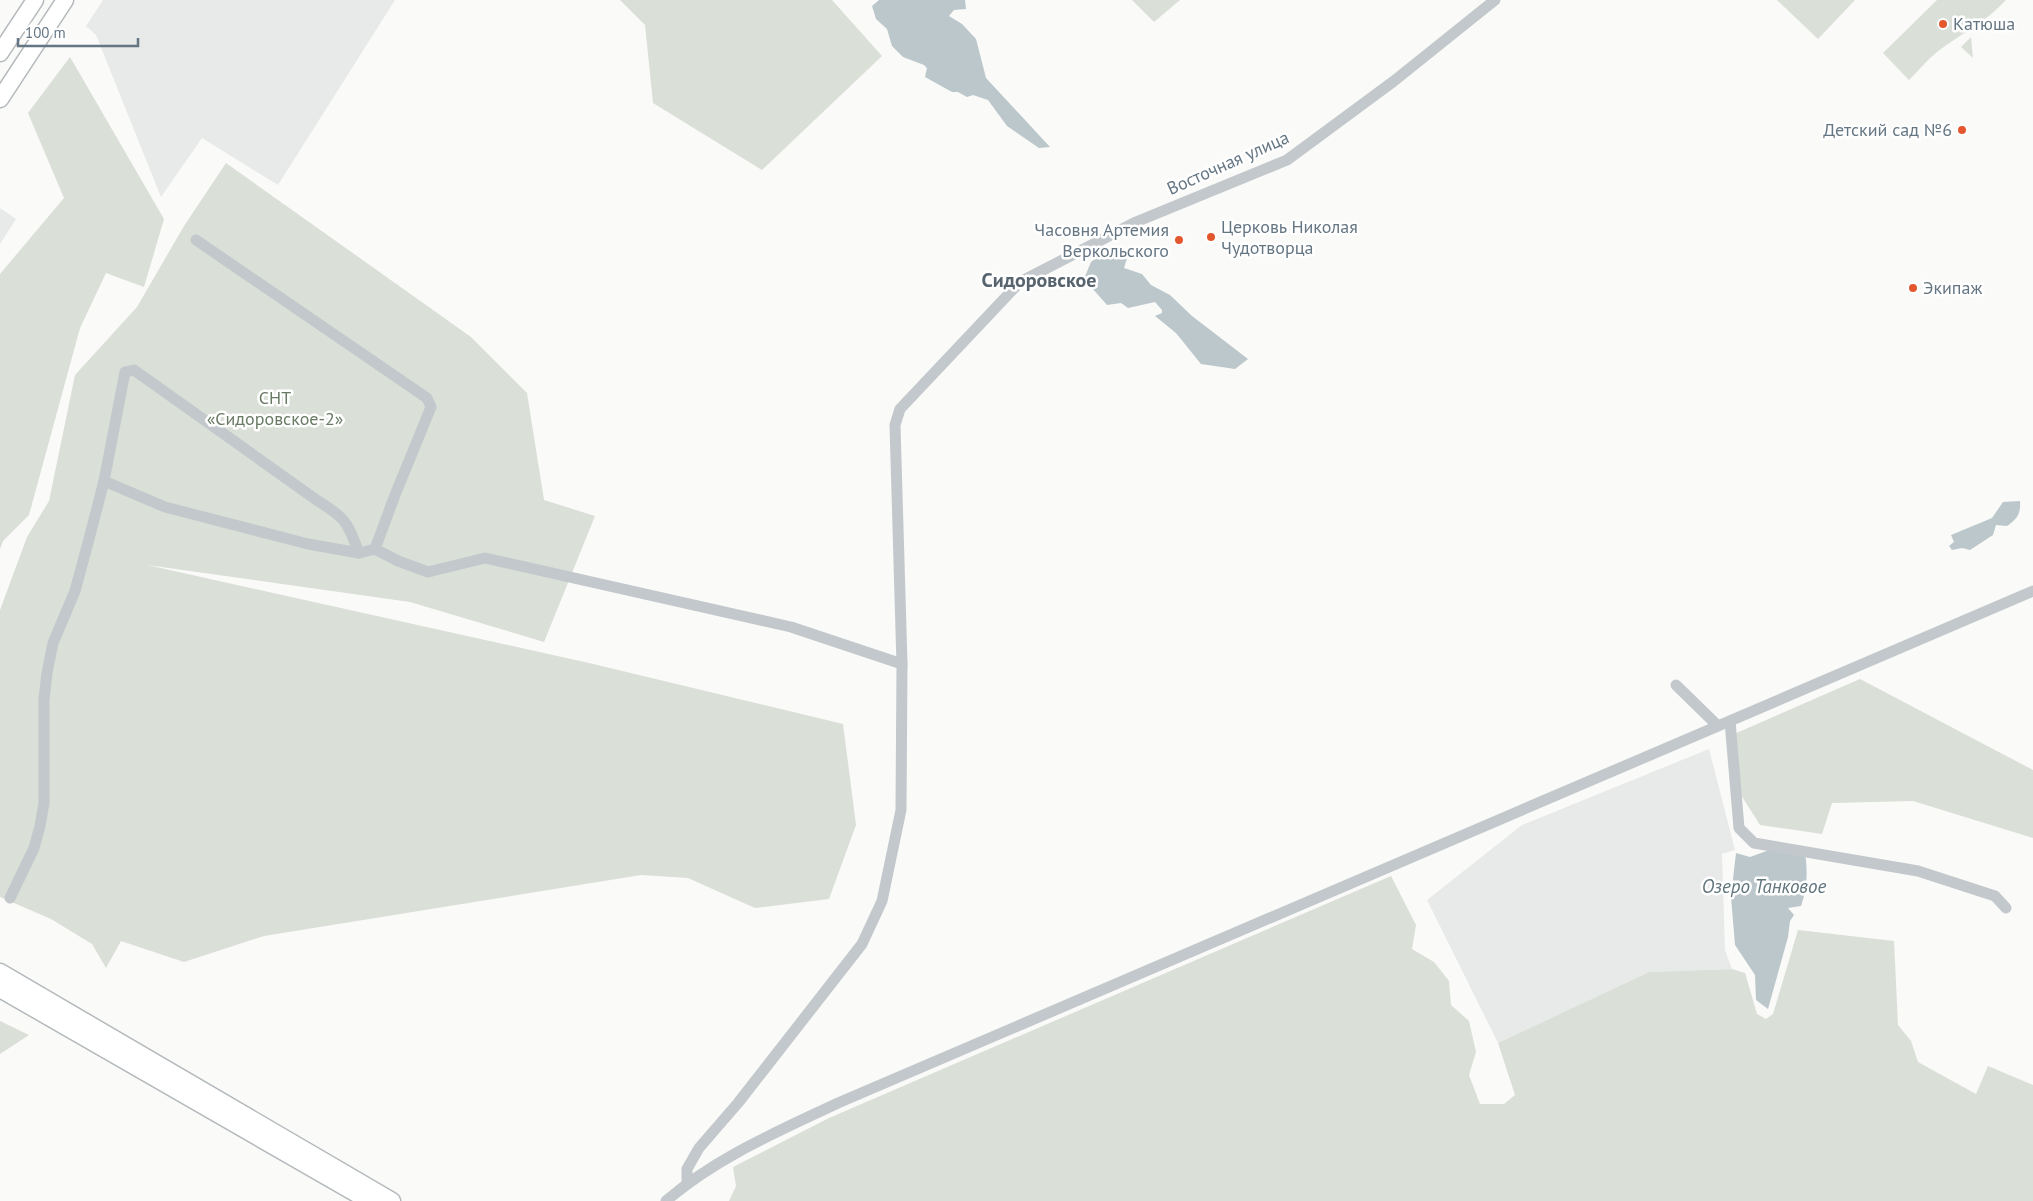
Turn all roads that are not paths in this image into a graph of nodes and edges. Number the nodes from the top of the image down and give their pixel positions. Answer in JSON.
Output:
{"nodes":[{"id":1,"x":35,"y":0,"type":"edge"},
{"id":2,"x":65,"y":0,"type":"edge"},
{"id":3,"x":1494,"y":0,"type":"edge"},
{"id":4,"x":0,"y":53,"type":"edge"},
{"id":5,"x":0,"y":99,"type":"edge"},
{"id":6,"x":196,"y":240,"type":"dead end"},
{"id":7,"x":104,"y":480,"type":"junction"},
{"id":8,"x":374,"y":550,"type":"junction"},
{"id":9,"x":359,"y":553,"type":"junction"},
{"id":10,"x":2033,"y":591,"type":"edge"},
{"id":11,"x":902,"y":664,"type":"junction"},
{"id":12,"x":1676,"y":685,"type":"dead end"},
{"id":13,"x":1730,"y":721,"type":"junction"},
{"id":14,"x":1718,"y":726,"type":"junction"},
{"id":15,"x":10,"y":898,"type":"dead end"},
{"id":16,"x":2006,"y":908,"type":"dead end"},
{"id":17,"x":0,"y":972,"type":"edge"},
{"id":18,"x":0,"y":989,"type":"edge"},
{"id":19,"x":686,"y":1183,"type":"junction"},
{"id":20,"x":369,"y":1201,"type":"edge"},
{"id":21,"x":392,"y":1201,"type":"edge"},
{"id":22,"x":666,"y":1201,"type":"edge"}],
"edges":[{"from":1,"to":4,"type":"highway"},
{"from":2,"to":5,"type":"highway"},
{"from":3,"to":11,"type":"street","name":"Восточная улица"},
{"from":6,"to":8,"type":"street"},
{"from":7,"to":9,"type":"street"},
{"from":7,"to":9,"type":"street"},
{"from":7,"to":15,"type":"street"},
{"from":8,"to":9,"type":"street"},
{"from":8,"to":11,"type":"street"},
{"from":10,"to":13,"type":"street"},
{"from":11,"to":19,"type":"street","name":"Восточная улица"},
{"from":12,"to":14,"type":"street"},
{"from":13,"to":14,"type":"street"},
{"from":13,"to":16,"type":"street"},
{"from":14,"to":19,"type":"street"},
{"from":17,"to":21,"type":"highway"},
{"from":18,"to":20,"type":"highway"},
{"from":19,"to":22,"type":"street"}]}
